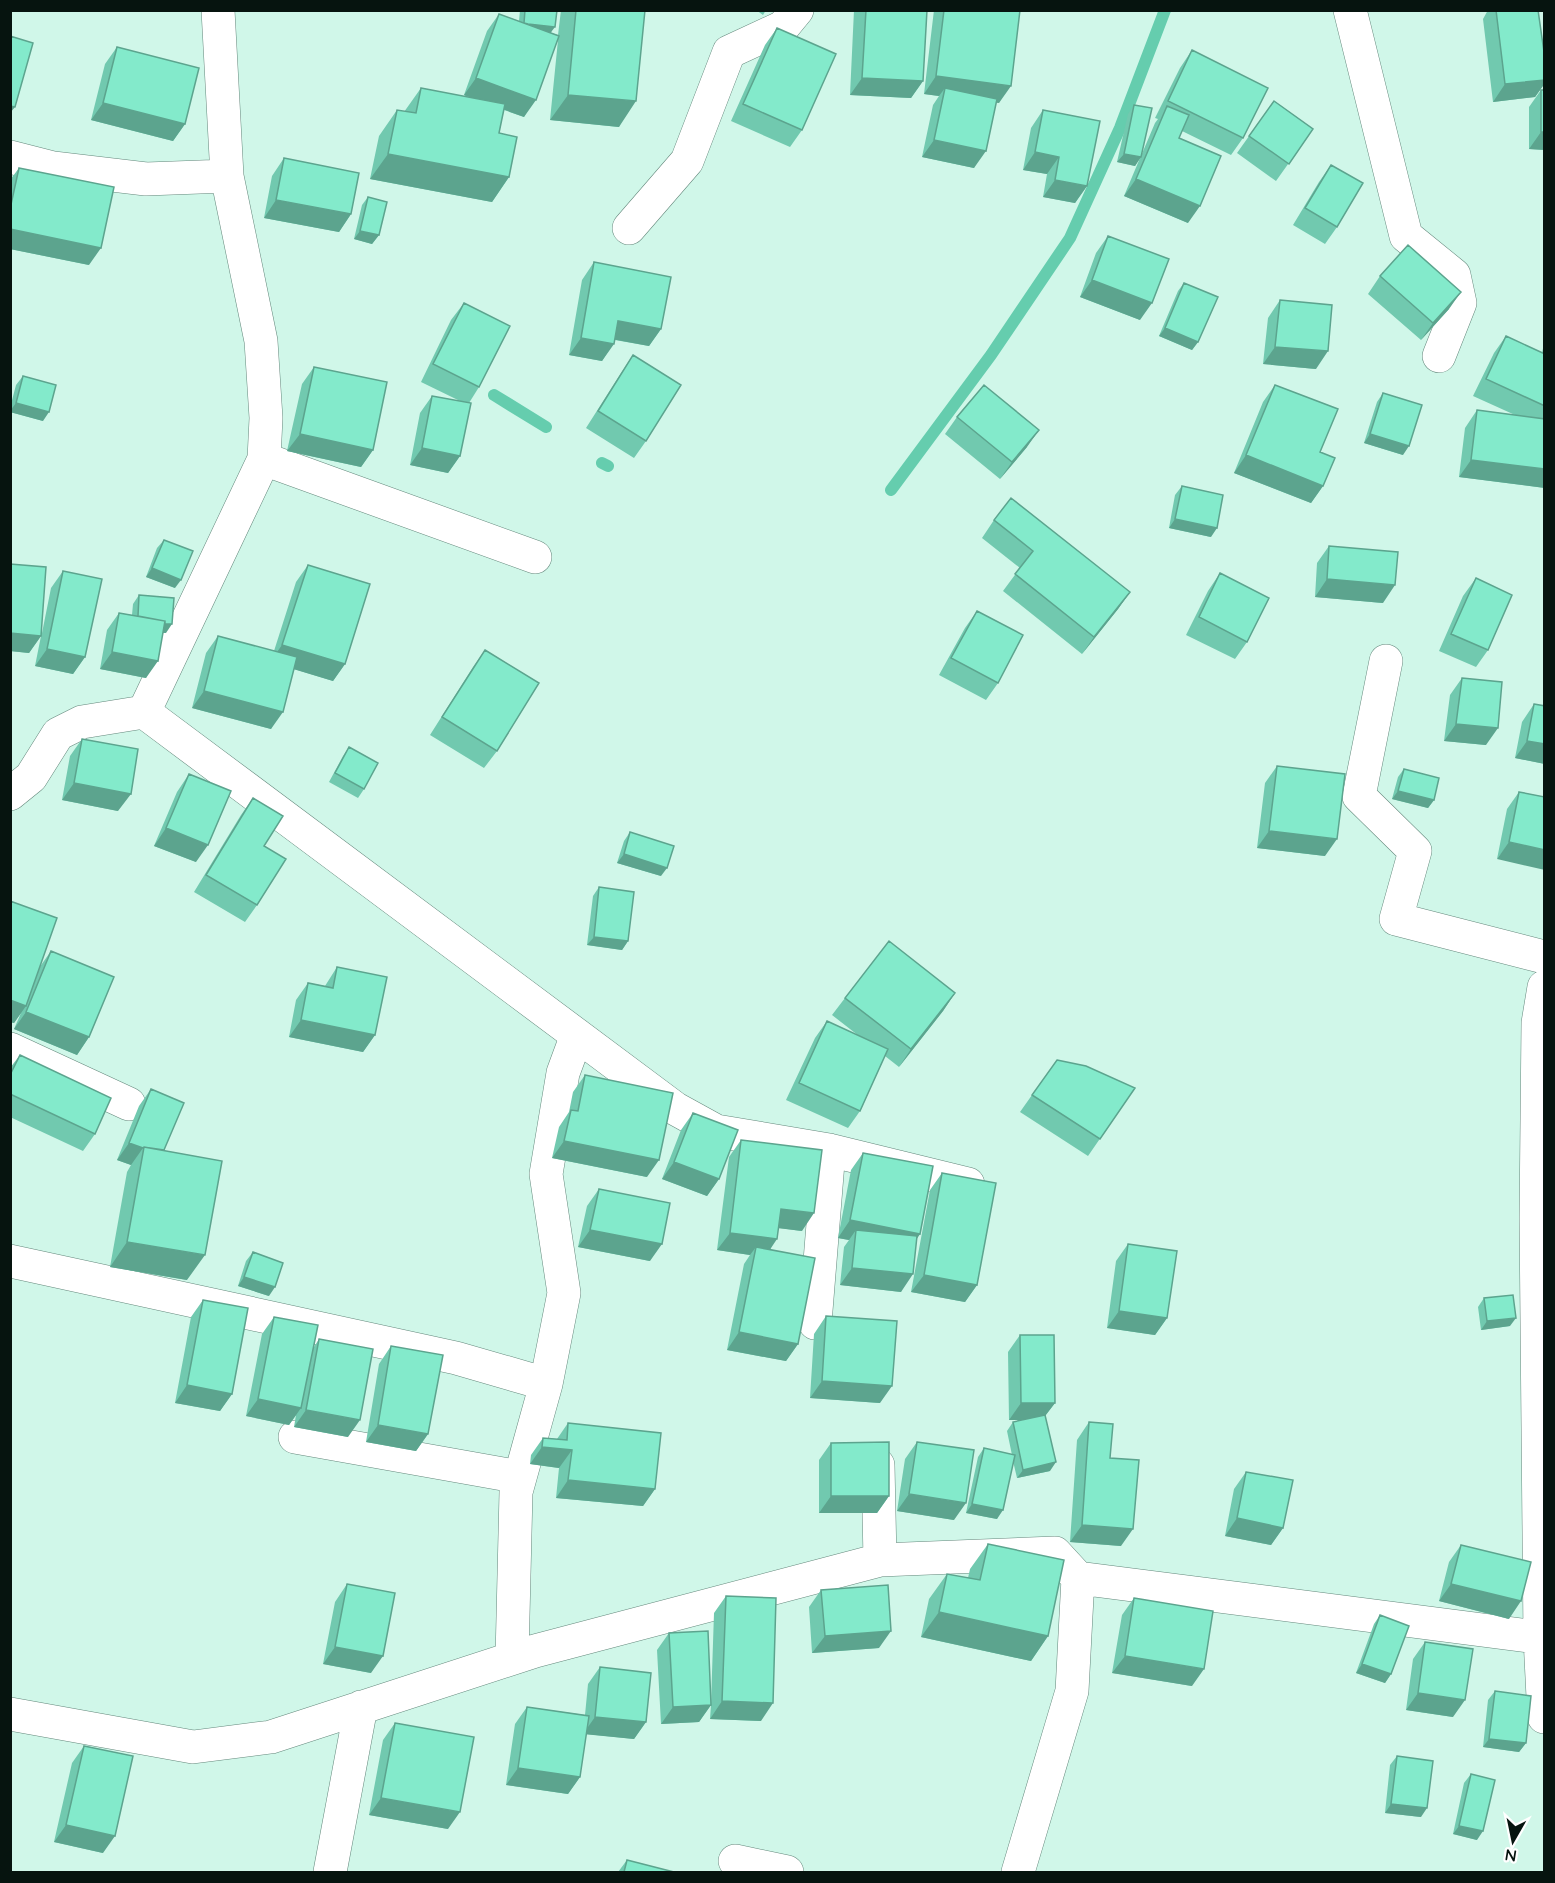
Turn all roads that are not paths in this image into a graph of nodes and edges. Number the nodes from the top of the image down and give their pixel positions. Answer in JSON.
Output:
{"nodes":[{"id":1,"x":218,"y":10,"type":"edge"},
{"id":2,"x":797,"y":10,"type":"edge"},
{"id":3,"x":1350,"y":10,"type":"edge"},
{"id":4,"x":10,"y":157,"type":"edge"},
{"id":5,"x":227,"y":176,"type":"junction"},
{"id":6,"x":630,"y":228,"type":"dead end"},
{"id":7,"x":1439,"y":356,"type":"dead end"},
{"id":8,"x":264,"y":459,"type":"junction"},
{"id":9,"x":536,"y":557,"type":"dead end"},
{"id":10,"x":1386,"y":661,"type":"dead end"},
{"id":11,"x":144,"y":712,"type":"junction"},
{"id":12,"x":10,"y":794,"type":"edge"},
{"id":13,"x":1545,"y":957,"type":"edge"},
{"id":14,"x":1545,"y":987,"type":"edge"},
{"id":15,"x":577,"y":1035,"type":"junction"},
{"id":16,"x":10,"y":1049,"type":"edge"},
{"id":17,"x":129,"y":1104,"type":"dead end"},
{"id":18,"x":829,"y":1150,"type":"junction"},
{"id":19,"x":968,"y":1184,"type":"edge"},
{"id":20,"x":10,"y":1261,"type":"edge"},
{"id":21,"x":815,"y":1323,"type":"dead end"},
{"id":22,"x":546,"y":1384,"type":"junction"},
{"id":23,"x":295,"y":1437,"type":"dead end"},
{"id":24,"x":877,"y":1449,"type":"edge"},
{"id":25,"x":519,"y":1477,"type":"junction"},
{"id":26,"x":880,"y":1560,"type":"junction"},
{"id":27,"x":1078,"y":1578,"type":"junction"},
{"id":28,"x":1542,"y":1638,"type":"edge"},
{"id":29,"x":512,"y":1658,"type":"junction"},
{"id":30,"x":361,"y":1707,"type":"junction"},
{"id":31,"x":10,"y":1714,"type":"edge"},
{"id":32,"x":1545,"y":1717,"type":"edge"},
{"id":33,"x":735,"y":1861,"type":"dead end"},
{"id":34,"x":330,"y":1872,"type":"edge"},
{"id":35,"x":787,"y":1872,"type":"edge"},
{"id":36,"x":1018,"y":1872,"type":"edge"}],
"edges":[{"from":1,"to":5,"type":"street"},
{"from":2,"to":6,"type":"street"},
{"from":3,"to":7,"type":"street"},
{"from":4,"to":5,"type":"street"},
{"from":5,"to":8,"type":"street"},
{"from":8,"to":9,"type":"street"},
{"from":8,"to":11,"type":"street"},
{"from":10,"to":13,"type":"street"},
{"from":11,"to":12,"type":"street"},
{"from":11,"to":15,"type":"street"},
{"from":14,"to":28,"type":"street"},
{"from":15,"to":18,"type":"street"},
{"from":15,"to":22,"type":"street"},
{"from":16,"to":17,"type":"street"},
{"from":18,"to":19,"type":"street"},
{"from":18,"to":21,"type":"street"},
{"from":20,"to":22,"type":"street"},
{"from":22,"to":25,"type":"street"},
{"from":23,"to":25,"type":"street"},
{"from":24,"to":26,"type":"street"},
{"from":25,"to":29,"type":"street"},
{"from":26,"to":27,"type":"street"},
{"from":26,"to":29,"type":"street"},
{"from":27,"to":28,"type":"street"},
{"from":27,"to":36,"type":"street"},
{"from":28,"to":32,"type":"street"},
{"from":29,"to":30,"type":"street"},
{"from":30,"to":31,"type":"street"},
{"from":30,"to":34,"type":"street"},
{"from":33,"to":35,"type":"street"}]}
